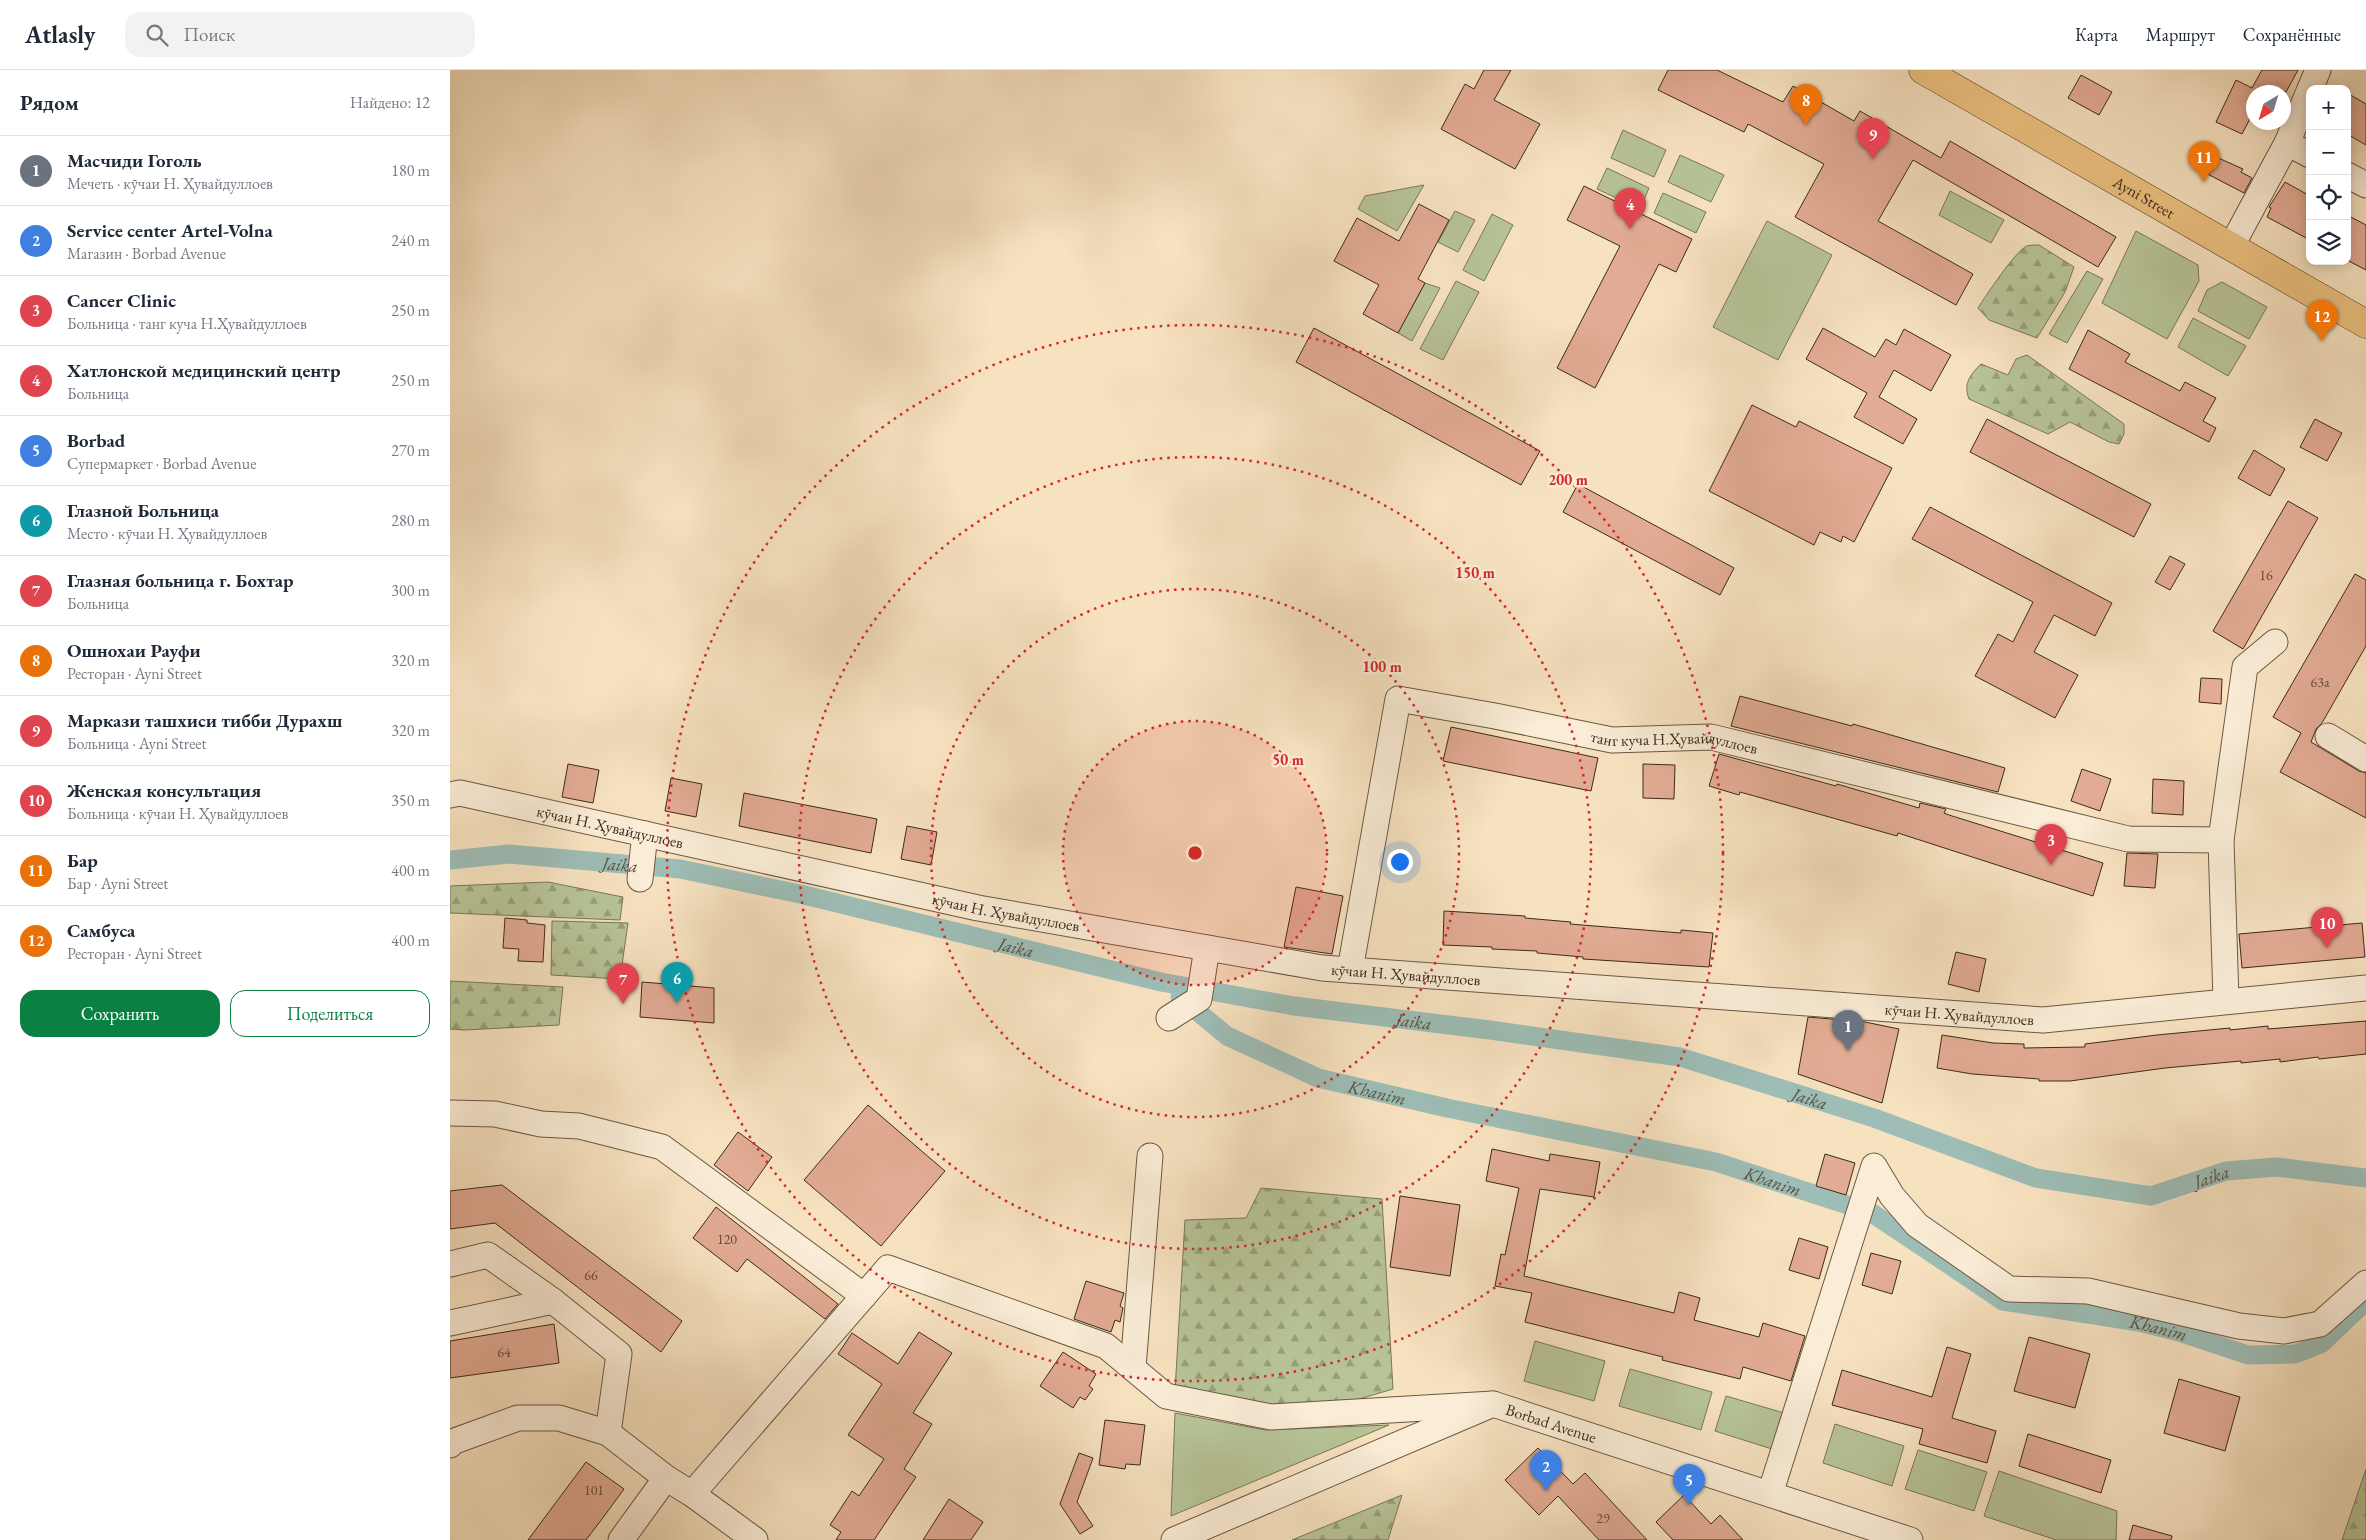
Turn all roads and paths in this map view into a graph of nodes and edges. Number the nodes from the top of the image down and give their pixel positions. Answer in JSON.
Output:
{"nodes":[{"id":1,"x":1923,"y":70,"type":"edge"},
{"id":2,"x":2318,"y":70,"type":"edge"},
{"id":3,"x":2312,"y":85,"type":"edge"},
{"id":4,"x":2306,"y":99,"type":"edge"},
{"id":5,"x":2287,"y":144,"type":"junction"},
{"id":6,"x":2306,"y":154,"type":"edge"},
{"id":7,"x":2351,"y":177,"type":"edge"},
{"id":8,"x":2366,"y":185,"type":"edge"},
{"id":9,"x":2232,"y":247,"type":"junction"},
{"id":10,"x":2366,"y":324,"type":"edge"},
{"id":11,"x":2275,"y":642,"type":"dead end"},
{"id":12,"x":2328,"y":736,"type":"dead end"},
{"id":13,"x":2366,"y":758,"type":"edge"},
{"id":14,"x":455,"y":794,"type":"edge"},
{"id":15,"x":645,"y":834,"type":"junction"},
{"id":16,"x":2221,"y":840,"type":"junction"},
{"id":17,"x":640,"y":879,"type":"dead end"},
{"id":18,"x":1207,"y":948,"type":"junction"},
{"id":19,"x":1350,"y":970,"type":"junction"},
{"id":20,"x":2366,"y":988,"type":"edge"},
{"id":21,"x":2226,"y":1002,"type":"junction"},
{"id":22,"x":1169,"y":1018,"type":"dead end"},
{"id":23,"x":450,"y":1113,"type":"edge"},
{"id":24,"x":1150,"y":1156,"type":"dead end"},
{"id":25,"x":450,"y":1264,"type":"edge"},
{"id":26,"x":2366,"y":1283,"type":"edge"},
{"id":27,"x":864,"y":1296,"type":"junction"},
{"id":28,"x":553,"y":1301,"type":"junction"},
{"id":29,"x":450,"y":1323,"type":"edge"},
{"id":30,"x":1133,"y":1368,"type":"junction"},
{"id":31,"x":1493,"y":1404,"type":"junction"},
{"id":32,"x":608,"y":1433,"type":"junction"},
{"id":33,"x":450,"y":1445,"type":"edge"},
{"id":34,"x":666,"y":1478,"type":"junction"},
{"id":35,"x":692,"y":1494,"type":"junction"},
{"id":36,"x":1770,"y":1494,"type":"junction"},
{"id":37,"x":621,"y":1540,"type":"edge"},
{"id":38,"x":756,"y":1540,"type":"edge"},
{"id":39,"x":1174,"y":1540,"type":"edge"},
{"id":40,"x":1910,"y":1540,"type":"edge"}],
"edges":[{"from":1,"to":9,"type":"main road","name":"Ayni Street"},
{"from":2,"to":3,"type":"street"},
{"from":4,"to":5,"type":"street"},
{"from":5,"to":6,"type":"street"},
{"from":5,"to":9,"type":"street"},
{"from":7,"to":8,"type":"street"},
{"from":9,"to":10,"type":"main road","name":"Ayni Street"},
{"from":11,"to":16,"type":"street"},
{"from":12,"to":13,"type":"street"},
{"from":14,"to":15,"type":"street","name":"кӯчаи Н. Ҳувайдуллоев"},
{"from":15,"to":17,"type":"street"},
{"from":15,"to":18,"type":"street","name":"кӯчаи Н. Ҳувайдуллоев"},
{"from":16,"to":19,"type":"street","name":"танг куча Н.Ҳувайдуллоев"},
{"from":16,"to":21,"type":"street"},
{"from":18,"to":19,"type":"street","name":"кӯчаи Н. Ҳувайдуллоев"},
{"from":18,"to":22,"type":"street"},
{"from":19,"to":21,"type":"street","name":"кӯчаи Н. Ҳувайдуллоев"},
{"from":20,"to":21,"type":"street","name":"кӯчаи Н. Ҳувайдуллоев"},
{"from":23,"to":27,"type":"street"},
{"from":24,"to":30,"type":"street"},
{"from":25,"to":28,"type":"street"},
{"from":26,"to":36,"type":"street"},
{"from":27,"to":30,"type":"street"},
{"from":27,"to":35,"type":"street"},
{"from":28,"to":29,"type":"street"},
{"from":28,"to":32,"type":"street"},
{"from":30,"to":31,"type":"street"},
{"from":31,"to":36,"type":"street","name":"Borbad Avenue"},
{"from":31,"to":39,"type":"street","name":"Borbad Avenue"},
{"from":32,"to":33,"type":"street"},
{"from":32,"to":34,"type":"street"},
{"from":34,"to":35,"type":"street"},
{"from":34,"to":37,"type":"street"},
{"from":35,"to":38,"type":"street"},
{"from":36,"to":40,"type":"street","name":"Borbad Avenue"}]}
